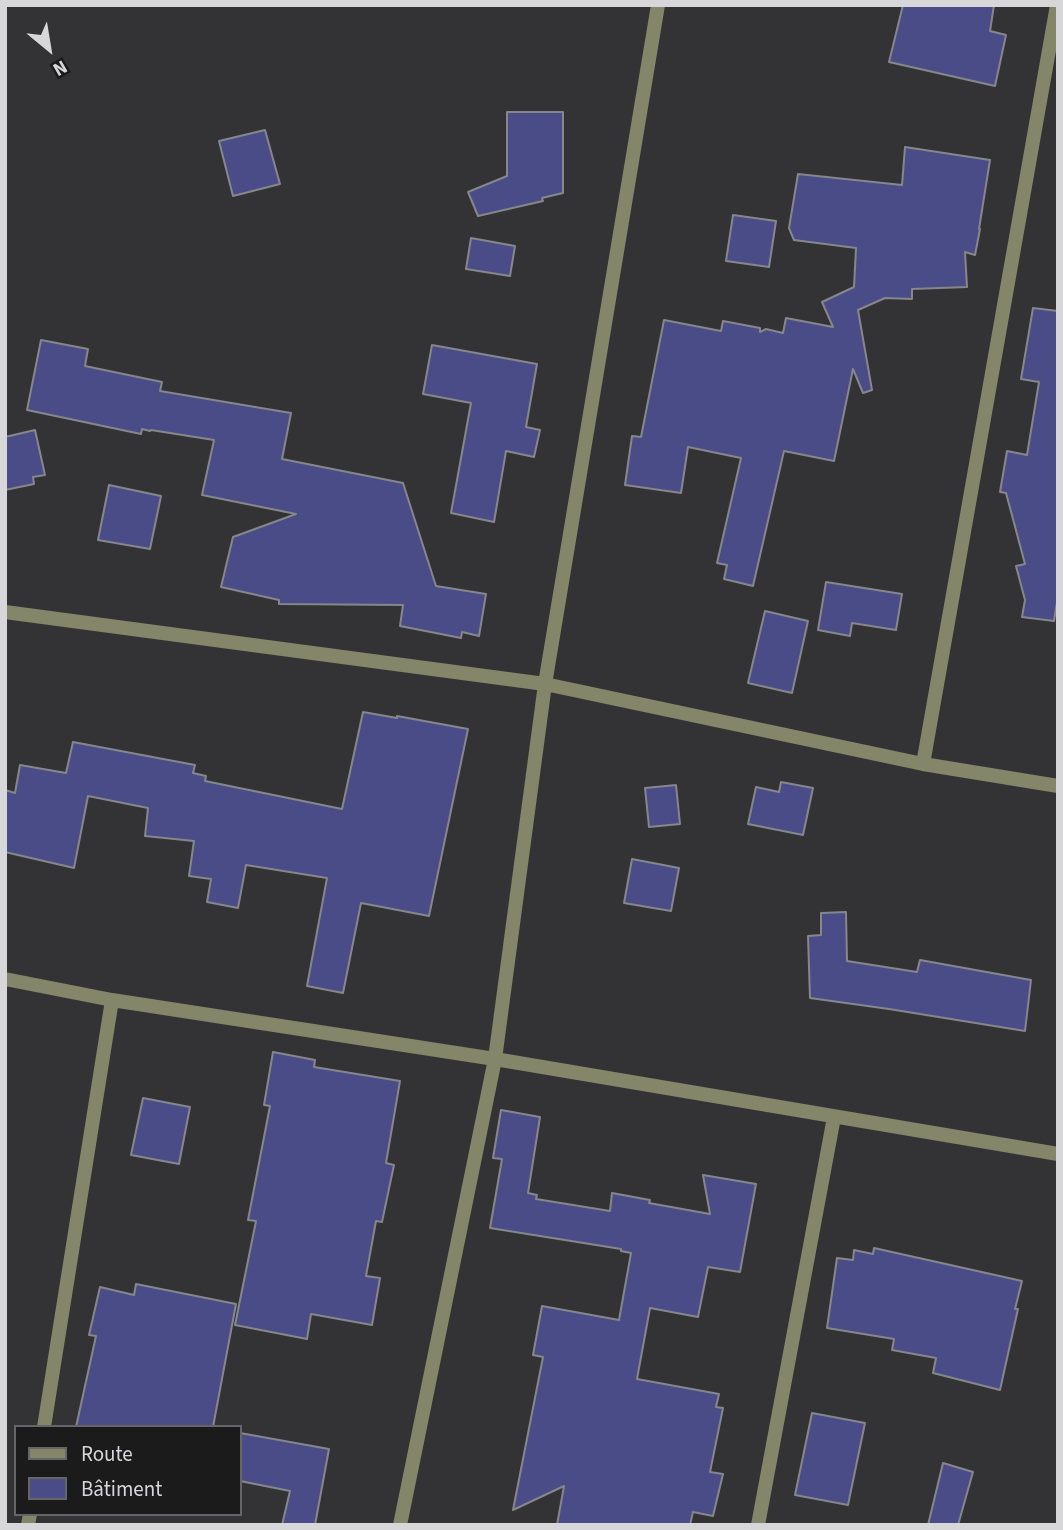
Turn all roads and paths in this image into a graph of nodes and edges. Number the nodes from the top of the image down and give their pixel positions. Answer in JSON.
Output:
{"nodes":[{"id":1,"x":658,"y":5,"type":"edge"},
{"id":2,"x":1056,"y":5,"type":"edge"},
{"id":3,"x":5,"y":612,"type":"edge"},
{"id":4,"x":545,"y":684,"type":"junction"},
{"id":5,"x":923,"y":764,"type":"junction"},
{"id":6,"x":1058,"y":786,"type":"edge"},
{"id":7,"x":5,"y":979,"type":"edge"},
{"id":8,"x":112,"y":1000,"type":"junction"},
{"id":9,"x":495,"y":1059,"type":"junction"},
{"id":10,"x":834,"y":1117,"type":"junction"},
{"id":11,"x":1058,"y":1154,"type":"edge"},
{"id":12,"x":44,"y":1425,"type":"edge"},
{"id":13,"x":400,"y":1525,"type":"edge"},
{"id":14,"x":758,"y":1525,"type":"edge"}],
"edges":[{"from":1,"to":4,"type":"street"},
{"from":2,"to":5,"type":"street"},
{"from":3,"to":4,"type":"street"},
{"from":4,"to":5,"type":"street"},
{"from":4,"to":9,"type":"street"},
{"from":5,"to":6,"type":"street"},
{"from":7,"to":8,"type":"street"},
{"from":8,"to":9,"type":"street"},
{"from":8,"to":12,"type":"street"},
{"from":9,"to":10,"type":"street"},
{"from":9,"to":13,"type":"street"},
{"from":10,"to":11,"type":"street"},
{"from":10,"to":14,"type":"street"}]}
